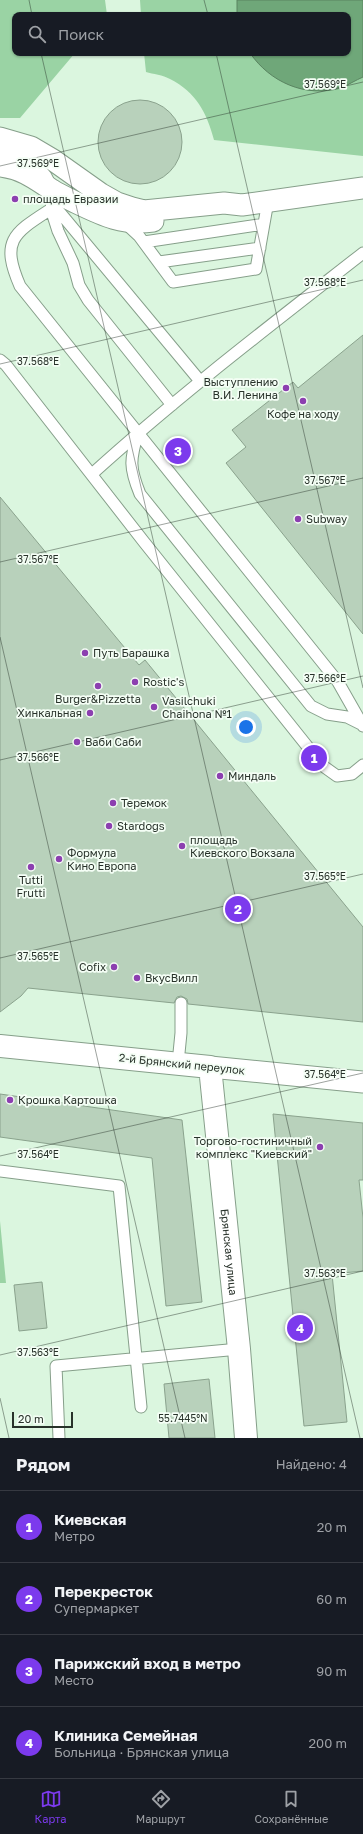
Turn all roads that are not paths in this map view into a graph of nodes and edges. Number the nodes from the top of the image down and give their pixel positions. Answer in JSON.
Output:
{"nodes":[{"id":1,"x":0,"y":138,"type":"edge"},
{"id":2,"x":0,"y":154,"type":"edge"},
{"id":3,"x":0,"y":166,"type":"edge"},
{"id":4,"x":363,"y":188,"type":"edge"},
{"id":5,"x":52,"y":201,"type":"junction"},
{"id":6,"x":268,"y":201,"type":"junction"},
{"id":7,"x":242,"y":205,"type":"junction"},
{"id":8,"x":123,"y":221,"type":"junction"},
{"id":9,"x":264,"y":224,"type":"junction"},
{"id":10,"x":144,"y":242,"type":"junction"},
{"id":11,"x":260,"y":248,"type":"junction"},
{"id":12,"x":363,"y":253,"type":"edge"},
{"id":13,"x":159,"y":262,"type":"junction"},
{"id":14,"x":0,"y":360,"type":"edge"},
{"id":15,"x":200,"y":381,"type":"junction"},
{"id":16,"x":172,"y":405,"type":"junction"},
{"id":17,"x":138,"y":432,"type":"junction"},
{"id":18,"x":92,"y":474,"type":"junction"},
{"id":19,"x":363,"y":726,"type":"edge"},
{"id":20,"x":363,"y":765,"type":"edge"},
{"id":21,"x":181,"y":1003,"type":"dead end"},
{"id":22,"x":0,"y":1046,"type":"edge"},
{"id":23,"x":178,"y":1063,"type":"junction"},
{"id":24,"x":210,"y":1067,"type":"junction"},
{"id":25,"x":363,"y":1082,"type":"edge"},
{"id":26,"x":0,"y":1171,"type":"edge"},
{"id":27,"x":239,"y":1349,"type":"junction"},
{"id":28,"x":136,"y":1358,"type":"junction"},
{"id":29,"x":141,"y":1407,"type":"dead end"},
{"id":30,"x":59,"y":1438,"type":"edge"},
{"id":31,"x":246,"y":1438,"type":"edge"}],
"edges":[{"from":1,"to":7,"type":"street"},
{"from":2,"to":5,"type":"lane"},
{"from":3,"to":5,"type":"street"},
{"from":4,"to":6,"type":"street"},
{"from":5,"to":8,"type":"street"},
{"from":5,"to":15,"type":"lane"},
{"from":5,"to":16,"type":"lane"},
{"from":5,"to":17,"type":"lane"},
{"from":6,"to":7,"type":"street"},
{"from":6,"to":9,"type":"lane"},
{"from":7,"to":8,"type":"street"},
{"from":8,"to":10,"type":"lane"},
{"from":9,"to":10,"type":"lane"},
{"from":9,"to":11,"type":"lane"},
{"from":10,"to":13,"type":"lane"},
{"from":11,"to":13,"type":"lane"},
{"from":11,"to":13,"type":"lane"},
{"from":12,"to":15,"type":"lane"},
{"from":14,"to":18,"type":"lane"},
{"from":15,"to":16,"type":"lane"},
{"from":16,"to":17,"type":"lane"},
{"from":17,"to":18,"type":"lane"},
{"from":17,"to":19,"type":"lane"},
{"from":17,"to":19,"type":"lane"},
{"from":18,"to":20,"type":"lane"},
{"from":21,"to":23,"type":"lane"},
{"from":22,"to":23,"type":"street","name":"2-й Брянский переулок"},
{"from":23,"to":24,"type":"street","name":"2-й Брянский переулок"},
{"from":24,"to":25,"type":"street","name":"2-й Брянский переулок"},
{"from":24,"to":27,"type":"street","name":"Брянская улица"},
{"from":26,"to":28,"type":"lane"},
{"from":27,"to":28,"type":"lane"},
{"from":27,"to":31,"type":"street","name":"Брянская улица"},
{"from":28,"to":29,"type":"lane"},
{"from":28,"to":30,"type":"lane"}]}
